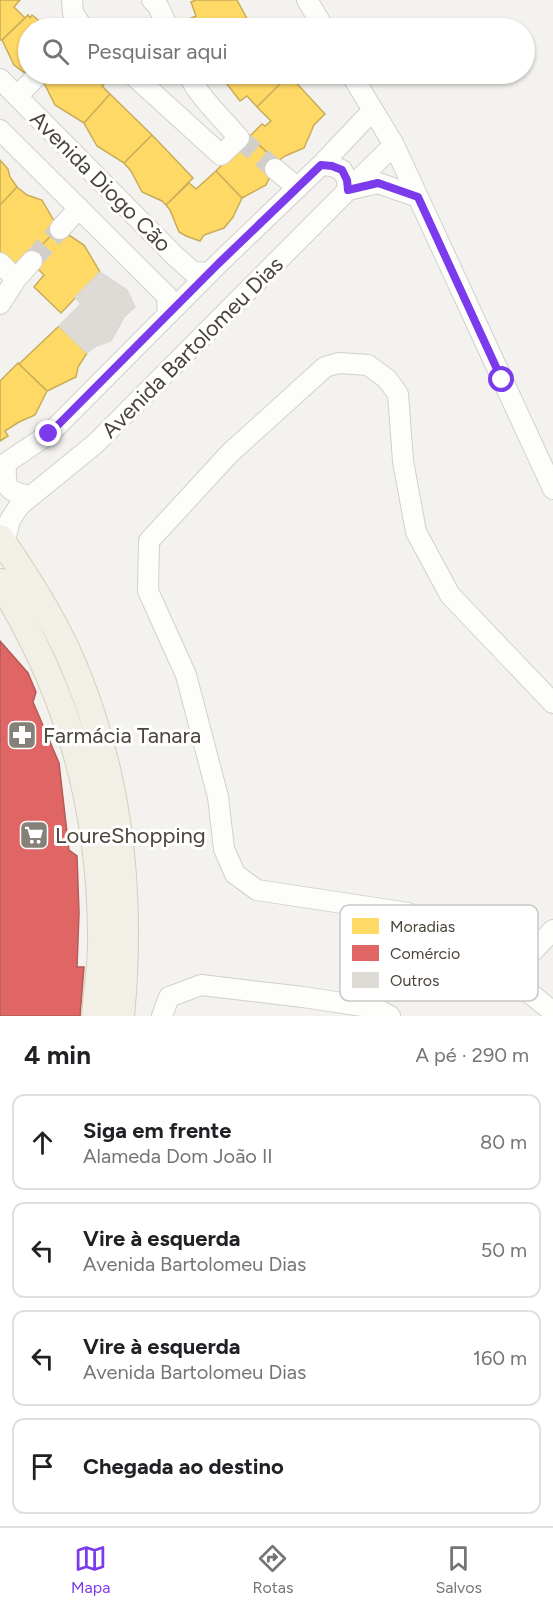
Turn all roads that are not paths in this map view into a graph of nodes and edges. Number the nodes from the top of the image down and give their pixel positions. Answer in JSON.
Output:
{"nodes":[{"id":1,"x":72,"y":0,"type":"edge"},
{"id":2,"x":152,"y":0,"type":"edge"},
{"id":3,"x":307,"y":0,"type":"edge"},
{"id":4,"x":76,"y":18,"type":"edge"},
{"id":5,"x":163,"y":18,"type":"edge"},
{"id":6,"x":318,"y":18,"type":"edge"},
{"id":7,"x":0,"y":79,"type":"edge"},
{"id":8,"x":30,"y":84,"type":"edge"},
{"id":9,"x":143,"y":84,"type":"edge"},
{"id":10,"x":194,"y":84,"type":"edge"},
{"id":11,"x":357,"y":84,"type":"edge"},
{"id":12,"x":17,"y":96,"type":"junction"},
{"id":13,"x":373,"y":110,"type":"junction"},
{"id":14,"x":0,"y":130,"type":"edge"},
{"id":15,"x":394,"y":145,"type":"junction"},
{"id":16,"x":321,"y":165,"type":"junction"},
{"id":17,"x":275,"y":169,"type":"tunnel mouth"},
{"id":18,"x":298,"y":188,"type":"junction"},
{"id":19,"x":348,"y":190,"type":"junction"},
{"id":20,"x":418,"y":197,"type":"junction"},
{"id":21,"x":79,"y":208,"type":"junction"},
{"id":22,"x":60,"y":229,"type":"tunnel mouth"},
{"id":23,"x":176,"y":257,"type":"junction"},
{"id":24,"x":32,"y":261,"type":"tunnel mouth"},
{"id":25,"x":0,"y":263,"type":"edge"},
{"id":26,"x":209,"y":273,"type":"junction"},
{"id":27,"x":16,"y":279,"type":"junction"},
{"id":28,"x":150,"y":280,"type":"junction"},
{"id":29,"x":0,"y":304,"type":"edge"},
{"id":30,"x":168,"y":314,"type":"junction"},
{"id":31,"x":3,"y":466,"type":"edge"},
{"id":32,"x":553,"y":489,"type":"edge"},
{"id":33,"x":30,"y":496,"type":"junction"},
{"id":34,"x":2,"y":541,"type":"edge"},
{"id":35,"x":0,"y":582,"type":"edge"},
{"id":36,"x":553,"y":703,"type":"edge"},
{"id":37,"x":362,"y":905,"type":"edge"},
{"id":38,"x":553,"y":930,"type":"edge"},
{"id":39,"x":538,"y":946,"type":"edge"},
{"id":40,"x":538,"y":1000,"type":"edge"},
{"id":41,"x":553,"y":1012,"type":"edge"},
{"id":42,"x":95,"y":1016,"type":"edge"},
{"id":43,"x":121,"y":1016,"type":"edge"},
{"id":44,"x":162,"y":1016,"type":"edge"},
{"id":45,"x":390,"y":1016,"type":"edge"}],
"edges":[{"from":1,"to":4,"type":"street"},
{"from":2,"to":5,"type":"street"},
{"from":3,"to":6,"type":"street"},
{"from":7,"to":12,"type":"street","name":"Avenida Diogo Cão"},
{"from":8,"to":12,"type":"street"},
{"from":9,"to":10,"type":"street"},
{"from":11,"to":13,"type":"street"},
{"from":12,"to":23,"type":"street","name":"Avenida Diogo Cão"},
{"from":13,"to":15,"type":"street"},
{"from":13,"to":16,"type":"street","name":"Avenida Bartolomeu Dias"},
{"from":14,"to":21,"type":"street","name":"Avenida Diogo Cão"},
{"from":15,"to":19,"type":"street","name":"Avenida Bartolomeu Dias"},
{"from":15,"to":20,"type":"street"},
{"from":16,"to":18,"type":"street","name":"Avenida Bartolomeu Dias"},
{"from":16,"to":19,"type":"street"},
{"from":17,"to":18,"type":"street"},
{"from":18,"to":26,"type":"street","name":"Avenida Bartolomeu Dias"},
{"from":19,"to":20,"type":"street"},
{"from":19,"to":33,"type":"street","name":"Avenida Bartolomeu Dias"},
{"from":20,"to":32,"type":"street"},
{"from":21,"to":22,"type":"street"},
{"from":21,"to":28,"type":"street","name":"Avenida Diogo Cão"},
{"from":23,"to":26,"type":"street","name":"Avenida Diogo Cão"},
{"from":23,"to":28,"type":"street","name":"Avenida Diogo Cão"},
{"from":24,"to":27,"type":"street"},
{"from":25,"to":27,"type":"street"},
{"from":26,"to":30,"type":"street","name":"Avenida Bartolomeu Dias"},
{"from":27,"to":29,"type":"street"},
{"from":28,"to":30,"type":"street","name":"Avenida Diogo Cão"},
{"from":30,"to":31,"type":"street","name":"Avenida Bartolomeu Dias"},
{"from":31,"to":33,"type":"street","name":"Avenida Bartolomeu Dias"},
{"from":33,"to":34,"type":"street","name":"Avenida Bartolomeu Dias"},
{"from":34,"to":43,"type":"main road"},
{"from":35,"to":42,"type":"main road"},
{"from":36,"to":37,"type":"street"},
{"from":38,"to":39,"type":"street"},
{"from":40,"to":41,"type":"street"},
{"from":44,"to":45,"type":"street"}]}
